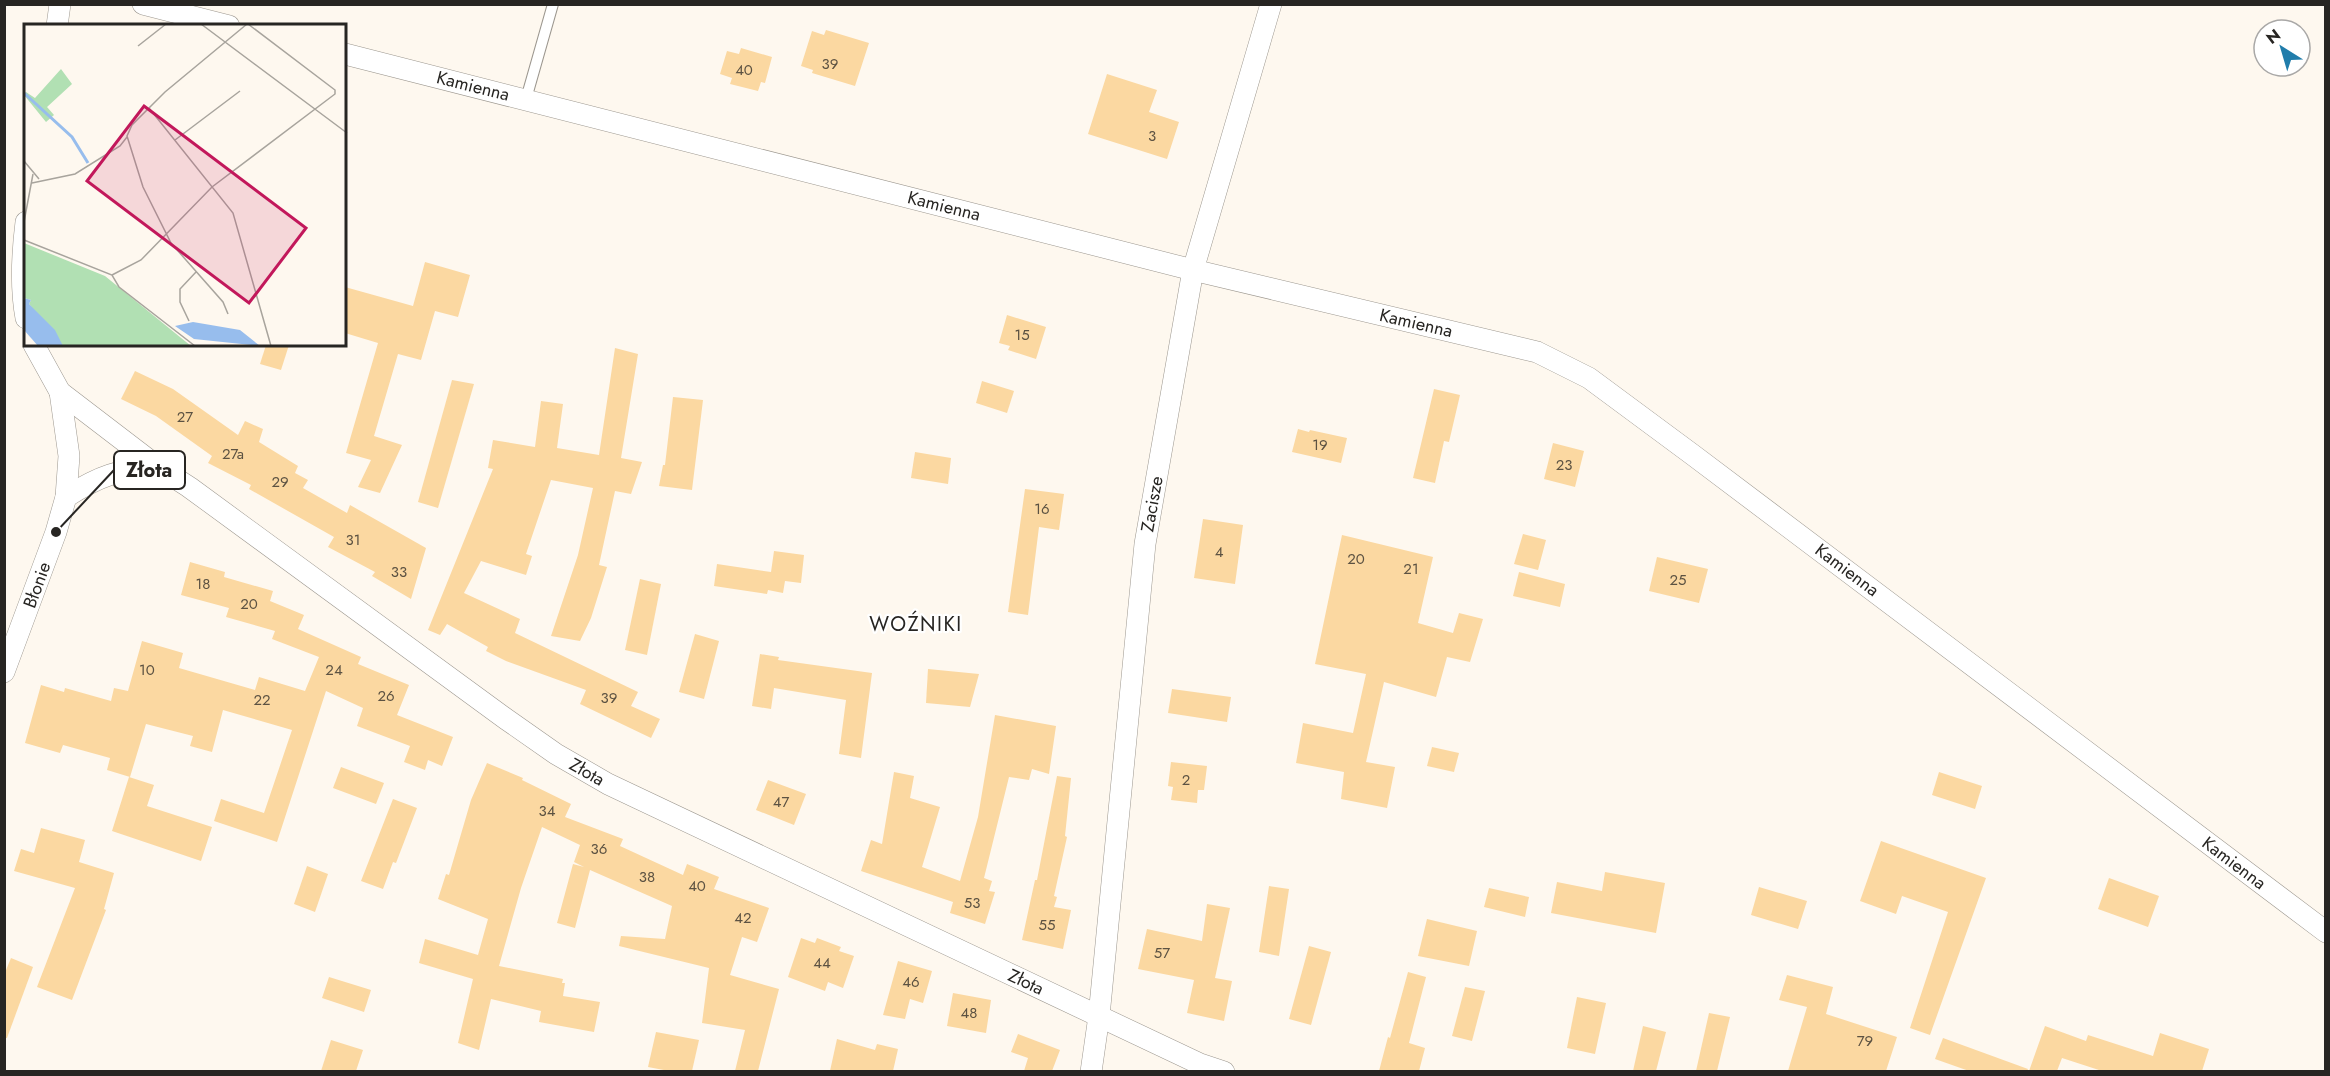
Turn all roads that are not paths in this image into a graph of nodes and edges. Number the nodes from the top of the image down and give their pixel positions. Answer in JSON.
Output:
{"nodes":[{"id":1,"x":60,"y":4,"type":"edge"},
{"id":2,"x":143,"y":4,"type":"edge"},
{"id":3,"x":553,"y":4,"type":"edge"},
{"id":4,"x":1271,"y":4,"type":"edge"},
{"id":5,"x":57,"y":24,"type":"edge"},
{"id":6,"x":221,"y":24,"type":"edge"},
{"id":7,"x":346,"y":54,"type":"edge"},
{"id":8,"x":525,"y":99,"type":"junction"},
{"id":9,"x":24,"y":238,"type":"edge"},
{"id":10,"x":1193,"y":270,"type":"junction"},
{"id":11,"x":24,"y":307,"type":"edge"},
{"id":12,"x":35,"y":346,"type":"edge"},
{"id":13,"x":60,"y":392,"type":"junction"},
{"id":14,"x":158,"y":467,"type":"junction"},
{"id":15,"x":66,"y":497,"type":"junction"},
{"id":16,"x":4,"y":672,"type":"edge"},
{"id":17,"x":2325,"y":932,"type":"edge"},
{"id":18,"x":1099,"y":1016,"type":"junction"},
{"id":19,"x":1092,"y":1071,"type":"edge"},
{"id":20,"x":1224,"y":1071,"type":"edge"}],
"edges":[{"from":1,"to":5,"type":"street"},
{"from":2,"to":6,"type":"street"},
{"from":3,"to":8,"type":"lane"},
{"from":4,"to":10,"type":"street","name":"Zacisze"},
{"from":7,"to":8,"type":"street","name":"Kamienna"},
{"from":8,"to":10,"type":"street","name":"Kamienna"},
{"from":9,"to":11,"type":"street"},
{"from":10,"to":17,"type":"street","name":"Kamienna"},
{"from":10,"to":18,"type":"street","name":"Zacisze"},
{"from":12,"to":13,"type":"street","name":"Złota"},
{"from":13,"to":14,"type":"street","name":"Złota"},
{"from":13,"to":15,"type":"street","name":"Błonie"},
{"from":14,"to":15,"type":"street"},
{"from":14,"to":18,"type":"street","name":"Złota"},
{"from":15,"to":16,"type":"street","name":"Błonie"},
{"from":18,"to":19,"type":"street","name":"Zacisze"},
{"from":18,"to":20,"type":"street","name":"Złota"}]}
